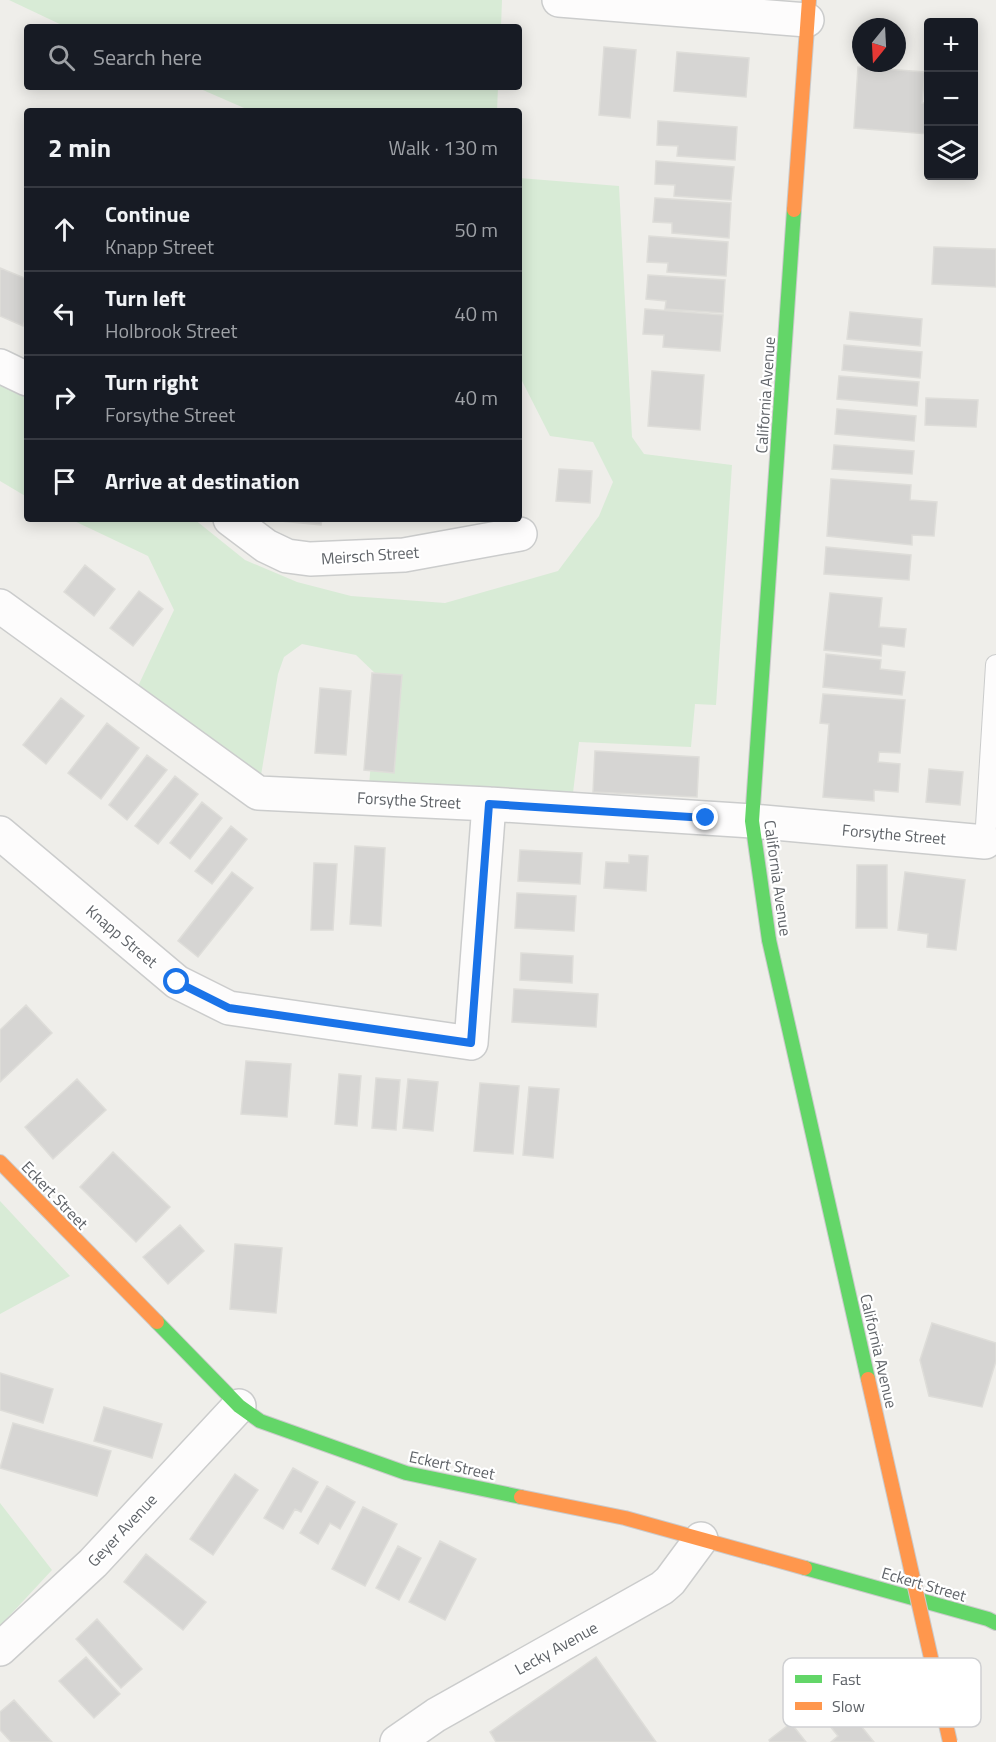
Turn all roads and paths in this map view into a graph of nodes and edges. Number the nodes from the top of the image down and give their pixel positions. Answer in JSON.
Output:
{"nodes":[{"id":1,"x":559,"y":0,"type":"edge"},
{"id":2,"x":808,"y":10,"type":"edge"},
{"id":3,"x":0,"y":366,"type":"edge"},
{"id":4,"x":24,"y":378,"type":"edge"},
{"id":5,"x":234,"y":522,"type":"edge"},
{"id":6,"x":520,"y":534,"type":"dead end"},
{"id":7,"x":0,"y":606,"type":"edge"},
{"id":8,"x":996,"y":665,"type":"edge"},
{"id":9,"x":489,"y":804,"type":"junction"},
{"id":10,"x":752,"y":821,"type":"junction"},
{"id":11,"x":0,"y":833,"type":"edge"},
{"id":12,"x":985,"y":842,"type":"joint"},
{"id":13,"x":0,"y":1162,"type":"edge"},
{"id":14,"x":239,"y":1406,"type":"junction"},
{"id":15,"x":702,"y":1539,"type":"junction"},
{"id":16,"x":996,"y":1623,"type":"edge"},
{"id":17,"x":0,"y":1649,"type":"edge"},
{"id":18,"x":932,"y":1658,"type":"edge"},
{"id":19,"x":948,"y":1727,"type":"edge"},
{"id":20,"x":397,"y":1742,"type":"edge"},
{"id":21,"x":951,"y":1742,"type":"edge"}],
"edges":[{"from":1,"to":2,"type":"street"},
{"from":2,"to":10,"type":"street","name":"California Avenue"},
{"from":3,"to":4,"type":"street"},
{"from":5,"to":6,"type":"street","name":"Meirsch Street"},
{"from":7,"to":9,"type":"street","name":"Forsythe Street"},
{"from":8,"to":12,"type":"lane"},
{"from":9,"to":10,"type":"street","name":"Forsythe Street"},
{"from":9,"to":11,"type":"street","name":"Knapp Street"},
{"from":10,"to":12,"type":"street","name":"Forsythe Street"},
{"from":10,"to":18,"type":"street","name":"California Avenue","bridge":true},
{"from":13,"to":14,"type":"street","name":"Eckert Street"},
{"from":14,"to":15,"type":"street","name":"Eckert Street"},
{"from":14,"to":17,"type":"street","name":"Geyer Avenue"},
{"from":15,"to":16,"type":"street","name":"Eckert Street"},
{"from":15,"to":20,"type":"street","name":"Lecky Avenue"},
{"from":19,"to":21,"type":"street","name":"California Avenue","bridge":true}]}
